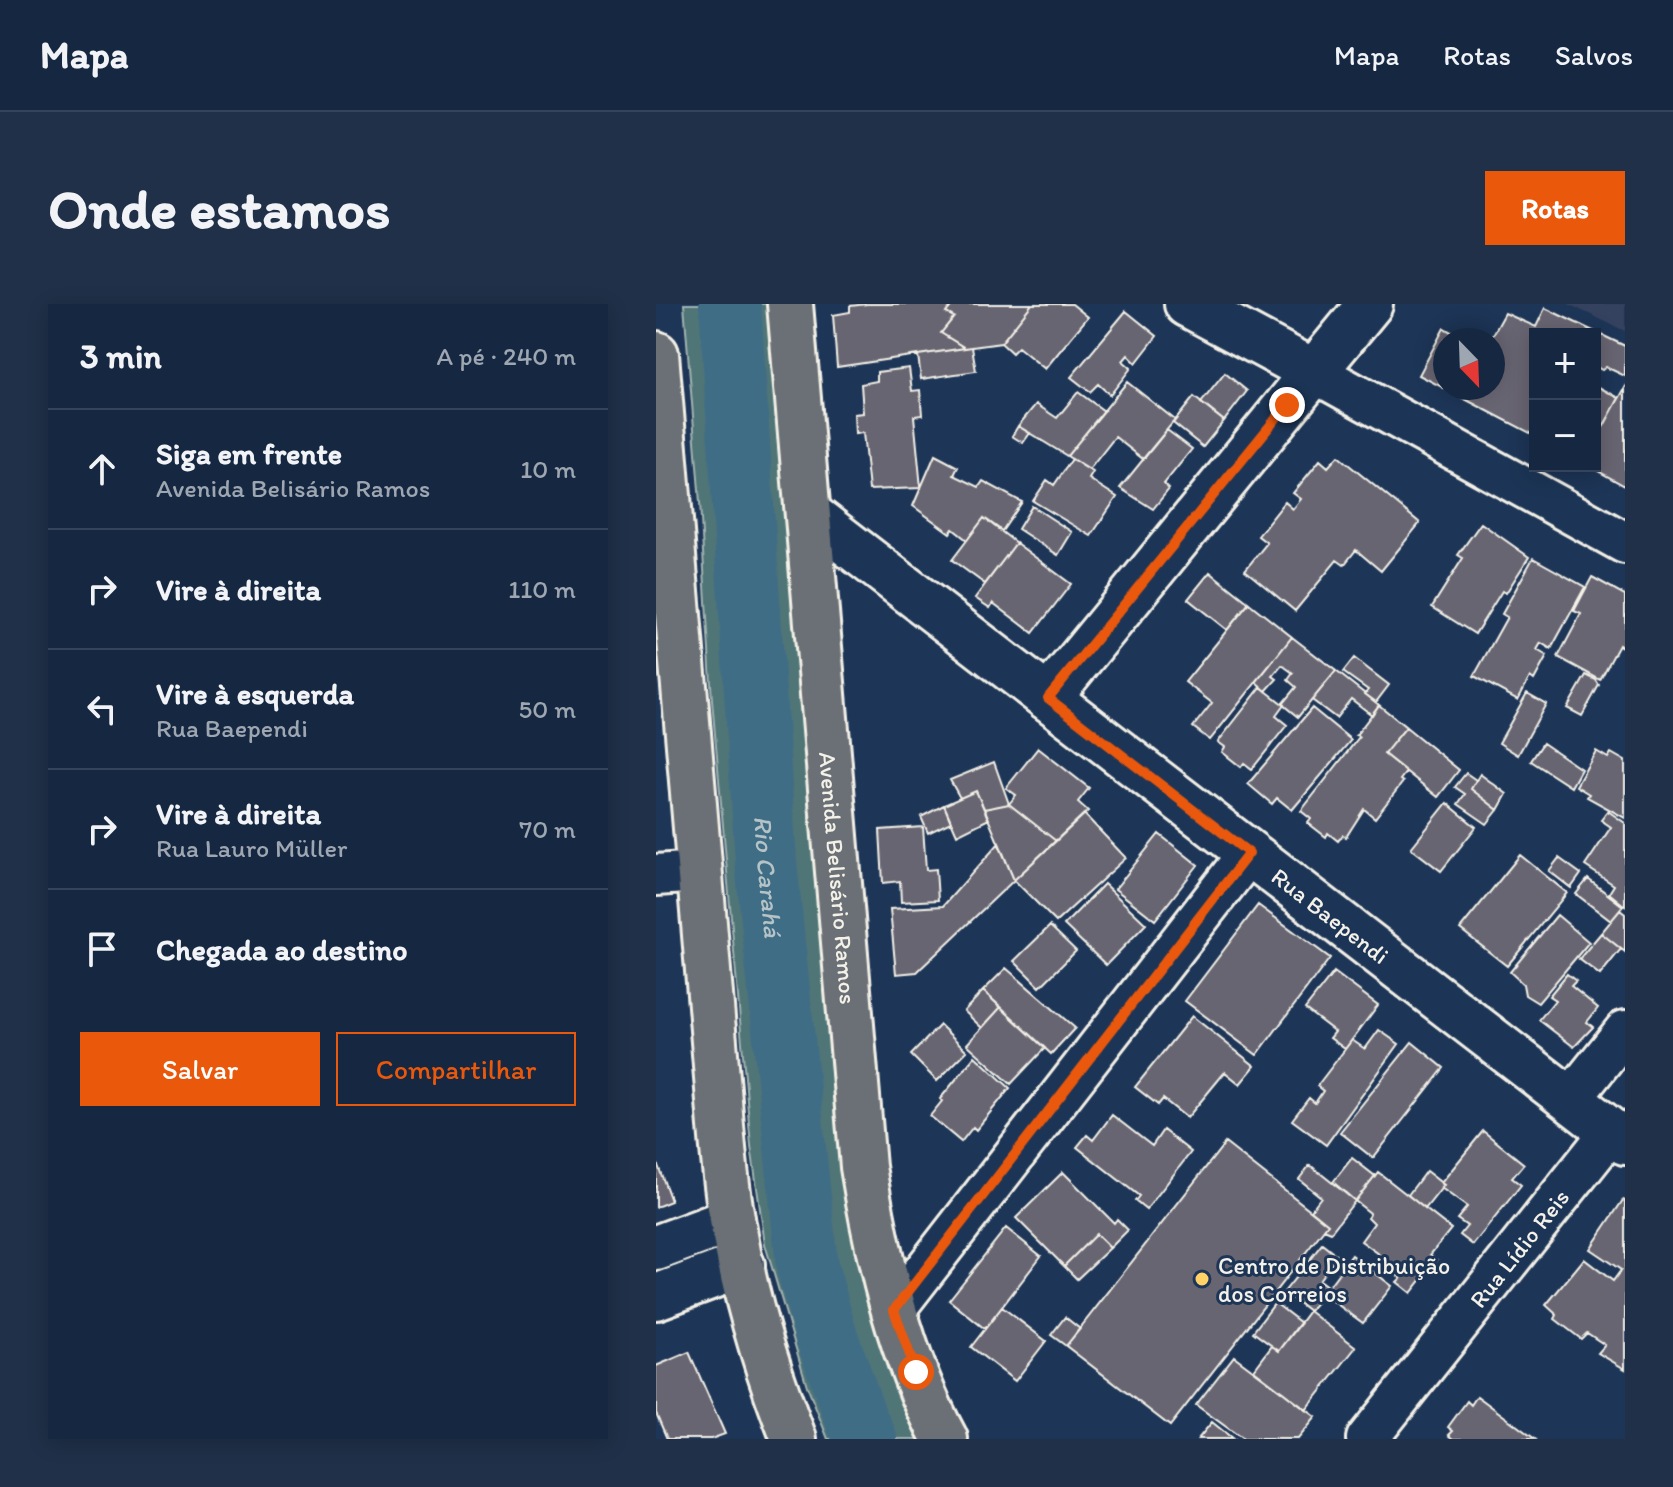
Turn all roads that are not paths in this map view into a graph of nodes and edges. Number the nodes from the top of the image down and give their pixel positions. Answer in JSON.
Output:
{"nodes":[{"id":1,"x":790,"y":304,"type":"edge"},
{"id":2,"x":1187,"y":304,"type":"edge"},
{"id":3,"x":1370,"y":304,"type":"edge"},
{"id":4,"x":656,"y":354,"type":"edge"},
{"id":5,"x":1314,"y":372,"type":"junction"},
{"id":6,"x":660,"y":442,"type":"edge"},
{"id":7,"x":809,"y":514,"type":"junction"},
{"id":8,"x":1625,"y":543,"type":"edge"},
{"id":9,"x":1048,"y":698,"type":"junction"},
{"id":10,"x":1249,"y":853,"type":"junction"},
{"id":11,"x":699,"y":872,"type":"junction"},
{"id":12,"x":656,"y":875,"type":"edge"},
{"id":13,"x":1625,"y":1031,"type":"edge"},
{"id":14,"x":1570,"y":1100,"type":"junction"},
{"id":15,"x":1618,"y":1137,"type":"edge"},
{"id":16,"x":732,"y":1220,"type":"junction"},
{"id":17,"x":656,"y":1248,"type":"edge"},
{"id":18,"x":742,"y":1265,"type":"junction"},
{"id":19,"x":656,"y":1297,"type":"edge"},
{"id":20,"x":894,"y":1310,"type":"junction"},
{"id":21,"x":794,"y":1439,"type":"edge"},
{"id":22,"x":945,"y":1439,"type":"edge"},
{"id":23,"x":1367,"y":1439,"type":"edge"}],
"edges":[{"from":1,"to":7,"type":"main road","name":"Avenida Belisário Ramos"},
{"from":2,"to":5,"type":"street"},
{"from":3,"to":5,"type":"street"},
{"from":4,"to":6,"type":"main road"},
{"from":5,"to":8,"type":"street"},
{"from":5,"to":9,"type":"street"},
{"from":6,"to":11,"type":"main road"},
{"from":7,"to":9,"type":"street","name":"Rua Baependi"},
{"from":7,"to":20,"type":"main road","name":"Avenida Belisário Ramos"},
{"from":9,"to":10,"type":"street","name":"Rua Baependi"},
{"from":10,"to":14,"type":"street","name":"Rua Baependi"},
{"from":10,"to":20,"type":"street"},
{"from":11,"to":12,"type":"street"},
{"from":11,"to":16,"type":"main road"},
{"from":13,"to":14,"type":"street"},
{"from":14,"to":15,"type":"street","name":"Rua Baependi"},
{"from":15,"to":23,"type":"street","name":"Rua Lídio Reis"},
{"from":16,"to":17,"type":"street"},
{"from":16,"to":18,"type":"main road"},
{"from":18,"to":19,"type":"street"},
{"from":18,"to":21,"type":"main road"},
{"from":20,"to":22,"type":"main road","name":"Avenida Belisário Ramos"}]}
